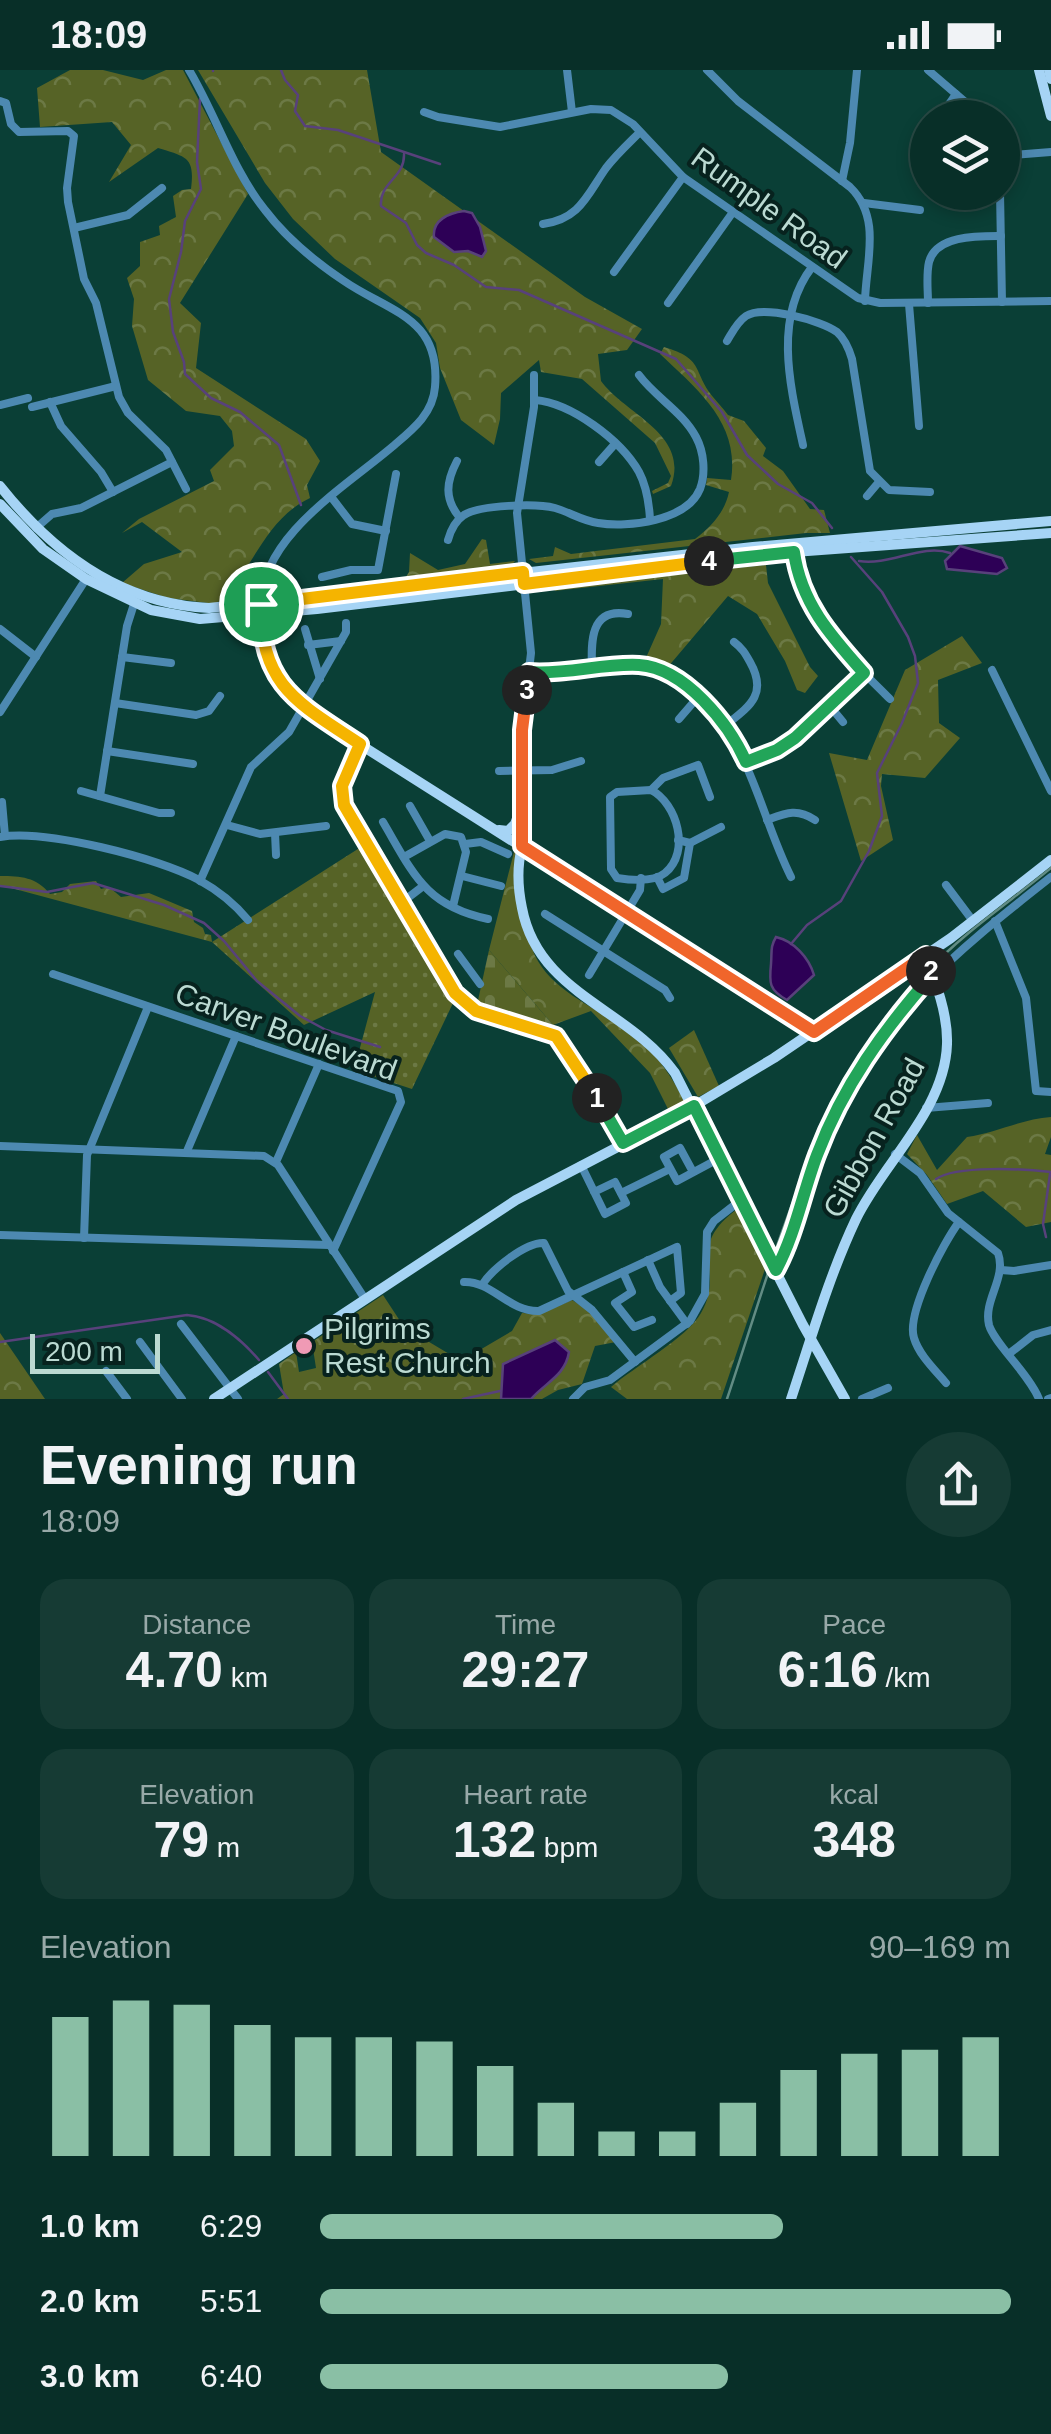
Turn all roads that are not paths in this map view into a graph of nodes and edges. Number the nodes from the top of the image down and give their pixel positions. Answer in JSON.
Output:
{"nodes":[{"id":1,"x":189,"y":70,"type":"edge"},
{"id":2,"x":567,"y":70,"type":"edge"},
{"id":3,"x":707,"y":70,"type":"edge"},
{"id":4,"x":857,"y":70,"type":"edge"},
{"id":5,"x":928,"y":70,"type":"edge"},
{"id":6,"x":1040,"y":70,"type":"edge"},
{"id":7,"x":1049,"y":70,"type":"edge"},
{"id":8,"x":1051,"y":79,"type":"edge"},
{"id":9,"x":956,"y":94,"type":"junction"},
{"id":10,"x":0,"y":100,"type":"edge"},
{"id":11,"x":952,"y":100,"type":"edge"},
{"id":12,"x":963,"y":100,"type":"edge"},
{"id":13,"x":424,"y":112,"type":"dead end"},
{"id":14,"x":572,"y":112,"type":"junction"},
{"id":15,"x":1051,"y":116,"type":"edge"},
{"id":16,"x":640,"y":132,"type":"junction"},
{"id":17,"x":1051,"y":152,"type":"edge"},
{"id":18,"x":1020,"y":155,"type":"edge"},
{"id":19,"x":682,"y":177,"type":"junction"},
{"id":20,"x":842,"y":181,"type":"junction"},
{"id":21,"x":162,"y":188,"type":"dead end"},
{"id":22,"x":864,"y":203,"type":"junction"},
{"id":23,"x":910,"y":209,"type":"edge"},
{"id":24,"x":1000,"y":210,"type":"edge"},
{"id":25,"x":734,"y":212,"type":"junction"},
{"id":26,"x":543,"y":224,"type":"dead end"},
{"id":27,"x":74,"y":228,"type":"junction"},
{"id":28,"x":1000,"y":236,"type":"junction"},
{"id":29,"x":812,"y":267,"type":"junction"},
{"id":30,"x":614,"y":272,"type":"dead end"},
{"id":31,"x":865,"y":301,"type":"junction"},
{"id":32,"x":1051,"y":301,"type":"edge"},
{"id":33,"x":1002,"y":302,"type":"junction"},
{"id":34,"x":668,"y":303,"type":"dead end"},
{"id":35,"x":928,"y":303,"type":"junction"},
{"id":36,"x":909,"y":304,"type":"junction"},
{"id":37,"x":789,"y":315,"type":"junction"},
{"id":38,"x":727,"y":342,"type":"dead end"},
{"id":39,"x":534,"y":375,"type":"dead end"},
{"id":40,"x":639,"y":375,"type":"dead end"},
{"id":41,"x":116,"y":386,"type":"junction"},
{"id":42,"x":535,"y":400,"type":"junction"},
{"id":43,"x":50,"y":402,"type":"junction"},
{"id":44,"x":0,"y":405,"type":"edge"},
{"id":45,"x":919,"y":426,"type":"dead end"},
{"id":46,"x":614,"y":444,"type":"junction"},
{"id":47,"x":803,"y":445,"type":"dead end"},
{"id":48,"x":172,"y":462,"type":"junction"},
{"id":49,"x":457,"y":462,"type":"dead end"},
{"id":50,"x":599,"y":462,"type":"dead end"},
{"id":51,"x":396,"y":474,"type":"dead end"},
{"id":52,"x":878,"y":482,"type":"junction"},
{"id":53,"x":0,"y":486,"type":"edge"},
{"id":54,"x":186,"y":488,"type":"dead end"},
{"id":55,"x":113,"y":492,"type":"junction"},
{"id":56,"x":930,"y":492,"type":"dead end"},
{"id":57,"x":867,"y":496,"type":"dead end"},
{"id":58,"x":332,"y":498,"type":"junction"},
{"id":59,"x":0,"y":504,"type":"edge"},
{"id":60,"x":517,"y":507,"type":"junction"},
{"id":61,"x":460,"y":518,"type":"junction"},
{"id":62,"x":650,"y":520,"type":"junction"},
{"id":63,"x":1051,"y":522,"type":"edge"},
{"id":64,"x":36,"y":528,"type":"junction"},
{"id":65,"x":386,"y":531,"type":"junction"},
{"id":66,"x":1051,"y":532,"type":"edge"},
{"id":67,"x":448,"y":540,"type":"dead end"},
{"id":68,"x":794,"y":552,"type":"junction"},
{"id":69,"x":322,"y":577,"type":"dead end"},
{"id":70,"x":524,"y":578,"type":"junction"},
{"id":71,"x":86,"y":580,"type":"junction"},
{"id":72,"x":134,"y":604,"type":"junction"},
{"id":73,"x":261,"y":610,"type":"junction"},
{"id":74,"x":628,"y":614,"type":"dead end"},
{"id":75,"x":346,"y":623,"type":"dead end"},
{"id":76,"x":0,"y":629,"type":"edge"},
{"id":77,"x":305,"y":629,"type":"dead end"},
{"id":78,"x":341,"y":641,"type":"junction"},
{"id":79,"x":734,"y":642,"type":"dead end"},
{"id":80,"x":308,"y":645,"type":"junction"},
{"id":81,"x":36,"y":657,"type":"junction"},
{"id":82,"x":122,"y":657,"type":"junction"},
{"id":83,"x":171,"y":663,"type":"dead end"},
{"id":84,"x":592,"y":669,"type":"junction"},
{"id":85,"x":992,"y":670,"type":"dead end"},
{"id":86,"x":529,"y":672,"type":"junction"},
{"id":87,"x":864,"y":673,"type":"junction"},
{"id":88,"x":320,"y":679,"type":"junction"},
{"id":89,"x":220,"y":696,"type":"dead end"},
{"id":90,"x":698,"y":696,"type":"junction"},
{"id":91,"x":890,"y":699,"type":"dead end"},
{"id":92,"x":114,"y":703,"type":"junction"},
{"id":93,"x":830,"y":705,"type":"junction"},
{"id":94,"x":304,"y":709,"type":"junction"},
{"id":95,"x":0,"y":712,"type":"edge"},
{"id":96,"x":679,"y":720,"type":"dead end"},
{"id":97,"x":843,"y":722,"type":"dead end"},
{"id":98,"x":726,"y":726,"type":"junction"},
{"id":99,"x":360,"y":744,"type":"junction"},
{"id":100,"x":107,"y":751,"type":"junction"},
{"id":101,"x":581,"y":761,"type":"dead end"},
{"id":102,"x":746,"y":762,"type":"junction"},
{"id":103,"x":193,"y":764,"type":"dead end"},
{"id":104,"x":499,"y":771,"type":"dead end"},
{"id":105,"x":522,"y":771,"type":"junction"},
{"id":106,"x":651,"y":790,"type":"junction"},
{"id":107,"x":82,"y":791,"type":"dead end"},
{"id":108,"x":1051,"y":791,"type":"edge"},
{"id":109,"x":100,"y":796,"type":"junction"},
{"id":110,"x":710,"y":797,"type":"dead end"},
{"id":111,"x":2,"y":802,"type":"edge"},
{"id":112,"x":522,"y":805,"type":"junction"},
{"id":113,"x":410,"y":806,"type":"dead end"},
{"id":114,"x":170,"y":813,"type":"dead end"},
{"id":115,"x":767,"y":820,"type":"junction"},
{"id":116,"x":815,"y":820,"type":"dead end"},
{"id":117,"x":383,"y":822,"type":"dead end"},
{"id":118,"x":227,"y":824,"type":"junction"},
{"id":119,"x":465,"y":825,"type":"junction"},
{"id":120,"x":326,"y":826,"type":"dead end"},
{"id":121,"x":492,"y":827,"type":"junction"},
{"id":122,"x":720,"y":827,"type":"dead end"},
{"id":123,"x":275,"y":833,"type":"junction"},
{"id":124,"x":2,"y":837,"type":"edge"},
{"id":125,"x":678,"y":840,"type":"junction"},
{"id":126,"x":430,"y":841,"type":"junction"},
{"id":127,"x":690,"y":843,"type":"junction"},
{"id":128,"x":465,"y":844,"type":"junction"},
{"id":129,"x":522,"y":846,"type":"junction"},
{"id":130,"x":508,"y":854,"type":"dead end"},
{"id":131,"x":276,"y":856,"type":"dead end"},
{"id":132,"x":404,"y":856,"type":"junction"},
{"id":133,"x":538,"y":857,"type":"junction"},
{"id":134,"x":1051,"y":860,"type":"edge"},
{"id":135,"x":525,"y":872,"type":"junction"},
{"id":136,"x":462,"y":876,"type":"junction"},
{"id":137,"x":657,"y":877,"type":"junction"},
{"id":138,"x":790,"y":877,"type":"dead end"},
{"id":139,"x":1051,"y":877,"type":"edge"},
{"id":140,"x":641,"y":878,"type":"junction"},
{"id":141,"x":200,"y":881,"type":"junction"},
{"id":142,"x":946,"y":885,"type":"dead end"},
{"id":143,"x":501,"y":886,"type":"dead end"},
{"id":144,"x":422,"y":887,"type":"junction"},
{"id":145,"x":401,"y":903,"type":"junction"},
{"id":146,"x":453,"y":906,"type":"junction"},
{"id":147,"x":627,"y":913,"type":"junction"},
{"id":148,"x":545,"y":914,"type":"dead end"},
{"id":149,"x":248,"y":920,"type":"dead end"},
{"id":150,"x":488,"y":920,"type":"dead end"},
{"id":151,"x":973,"y":921,"type":"junction"},
{"id":152,"x":996,"y":921,"type":"junction"},
{"id":153,"x":604,"y":951,"type":"junction"},
{"id":154,"x":458,"y":954,"type":"dead end"},
{"id":155,"x":926,"y":955,"type":"junction"},
{"id":156,"x":469,"y":971,"type":"junction"},
{"id":157,"x":53,"y":974,"type":"dead end"},
{"id":158,"x":589,"y":975,"type":"dead end"},
{"id":159,"x":932,"y":975,"type":"junction"},
{"id":160,"x":448,"y":983,"type":"junction"},
{"id":161,"x":480,"y":984,"type":"dead end"},
{"id":162,"x":758,"y":997,"type":"junction"},
{"id":163,"x":670,"y":998,"type":"dead end"},
{"id":164,"x":148,"y":1007,"type":"junction"},
{"id":165,"x":814,"y":1032,"type":"junction"},
{"id":166,"x":236,"y":1036,"type":"junction"},
{"id":167,"x":798,"y":1042,"type":"junction"},
{"id":168,"x":318,"y":1064,"type":"junction"},
{"id":169,"x":1051,"y":1092,"type":"edge"},
{"id":170,"x":988,"y":1103,"type":"dead end"},
{"id":171,"x":694,"y":1106,"type":"junction"},
{"id":172,"x":926,"y":1108,"type":"junction"},
{"id":173,"x":623,"y":1143,"type":"junction"},
{"id":174,"x":0,"y":1146,"type":"edge"},
{"id":175,"x":89,"y":1148,"type":"junction"},
{"id":176,"x":187,"y":1152,"type":"junction"},
{"id":177,"x":895,"y":1154,"type":"junction"},
{"id":178,"x":720,"y":1158,"type":"junction"},
{"id":179,"x":276,"y":1162,"type":"junction"},
{"id":180,"x":580,"y":1165,"type":"junction"},
{"id":181,"x":670,"y":1169,"type":"junction"},
{"id":182,"x":693,"y":1172,"type":"junction"},
{"id":183,"x":594,"y":1192,"type":"junction"},
{"id":184,"x":622,"y":1194,"type":"junction"},
{"id":185,"x":741,"y":1200,"type":"junction"},
{"id":186,"x":960,"y":1222,"type":"junction"},
{"id":187,"x":0,"y":1235,"type":"edge"},
{"id":188,"x":84,"y":1238,"type":"junction"},
{"id":189,"x":331,"y":1248,"type":"junction"},
{"id":190,"x":648,"y":1260,"type":"junction"},
{"id":191,"x":1051,"y":1265,"type":"edge"},
{"id":192,"x":776,"y":1270,"type":"junction"},
{"id":193,"x":1001,"y":1270,"type":"junction"},
{"id":194,"x":623,"y":1272,"type":"junction"},
{"id":195,"x":464,"y":1282,"type":"dead end"},
{"id":196,"x":482,"y":1285,"type":"junction"},
{"id":197,"x":574,"y":1297,"type":"junction"},
{"id":198,"x":366,"y":1299,"type":"junction"},
{"id":199,"x":670,"y":1301,"type":"junction"},
{"id":200,"x":652,"y":1320,"type":"dead end"},
{"id":201,"x":180,"y":1324,"type":"dead end"},
{"id":202,"x":687,"y":1324,"type":"junction"},
{"id":203,"x":1051,"y":1330,"type":"edge"},
{"id":204,"x":811,"y":1340,"type":"junction"},
{"id":205,"x":140,"y":1342,"type":"dead end"},
{"id":206,"x":1010,"y":1354,"type":"junction"},
{"id":207,"x":635,"y":1362,"type":"junction"},
{"id":208,"x":106,"y":1370,"type":"dead end"},
{"id":209,"x":946,"y":1383,"type":"dead end"},
{"id":210,"x":888,"y":1388,"type":"dead end"},
{"id":211,"x":230,"y":1389,"type":"junction"},
{"id":212,"x":127,"y":1399,"type":"edge"},
{"id":213,"x":182,"y":1399,"type":"edge"},
{"id":214,"x":214,"y":1399,"type":"edge"},
{"id":215,"x":238,"y":1399,"type":"edge"},
{"id":216,"x":573,"y":1399,"type":"edge"},
{"id":217,"x":792,"y":1399,"type":"edge"},
{"id":218,"x":845,"y":1399,"type":"edge"},
{"id":219,"x":862,"y":1399,"type":"edge"},
{"id":220,"x":1040,"y":1399,"type":"edge"}],
"edges":[{"from":1,"to":58,"type":"street"},
{"from":2,"to":14,"type":"street"},
{"from":3,"to":20,"type":"street"},
{"from":4,"to":20,"type":"street"},
{"from":5,"to":9,"type":"street"},
{"from":6,"to":15,"type":"main road"},
{"from":7,"to":8,"type":"main road"},
{"from":9,"to":11,"type":"street"},
{"from":9,"to":12,"type":"street"},
{"from":10,"to":27,"type":"street"},
{"from":13,"to":14,"type":"street","name":"Rumple Road"},
{"from":14,"to":16,"type":"street","name":"Rumple Road"},
{"from":16,"to":19,"type":"street","name":"Rumple Road"},
{"from":16,"to":26,"type":"street"},
{"from":17,"to":18,"type":"street"},
{"from":19,"to":25,"type":"street","name":"Rumple Road"},
{"from":19,"to":30,"type":"street"},
{"from":20,"to":22,"type":"street"},
{"from":21,"to":27,"type":"street"},
{"from":22,"to":23,"type":"street"},
{"from":22,"to":31,"type":"street"},
{"from":24,"to":28,"type":"street"},
{"from":25,"to":29,"type":"street","name":"Rumple Road"},
{"from":25,"to":34,"type":"street"},
{"from":27,"to":41,"type":"street"},
{"from":28,"to":33,"type":"street"},
{"from":28,"to":35,"type":"street"},
{"from":29,"to":31,"type":"street","name":"Rumple Road"},
{"from":29,"to":37,"type":"street"},
{"from":31,"to":36,"type":"street","name":"Rumple Road"},
{"from":32,"to":33,"type":"street","name":"Rumple Road"},
{"from":33,"to":35,"type":"street","name":"Rumple Road"},
{"from":35,"to":36,"type":"street","name":"Rumple Road"},
{"from":36,"to":45,"type":"street"},
{"from":37,"to":38,"type":"street"},
{"from":37,"to":47,"type":"street"},
{"from":37,"to":52,"type":"street"},
{"from":39,"to":42,"type":"street"},
{"from":40,"to":62,"type":"street"},
{"from":41,"to":43,"type":"street"},
{"from":41,"to":48,"type":"street"},
{"from":42,"to":46,"type":"street"},
{"from":42,"to":60,"type":"street"},
{"from":43,"to":44,"type":"street"},
{"from":43,"to":55,"type":"street"},
{"from":46,"to":50,"type":"street"},
{"from":46,"to":62,"type":"street"},
{"from":48,"to":54,"type":"street"},
{"from":48,"to":55,"type":"street"},
{"from":49,"to":61,"type":"street"},
{"from":51,"to":65,"type":"street"},
{"from":52,"to":56,"type":"street"},
{"from":52,"to":57,"type":"street"},
{"from":53,"to":64,"type":"main road"},
{"from":55,"to":64,"type":"street"},
{"from":58,"to":65,"type":"street"},
{"from":58,"to":73,"type":"street"},
{"from":59,"to":71,"type":"main road"},
{"from":60,"to":61,"type":"street"},
{"from":60,"to":62,"type":"street"},
{"from":60,"to":70,"type":"street"},
{"from":61,"to":67,"type":"street"},
{"from":63,"to":70,"type":"main road"},
{"from":64,"to":73,"type":"main road"},
{"from":65,"to":69,"type":"street"},
{"from":66,"to":68,"type":"main road"},
{"from":68,"to":70,"type":"main road"},
{"from":68,"to":87,"type":"street"},
{"from":70,"to":73,"type":"main road"},
{"from":70,"to":86,"type":"street"},
{"from":71,"to":72,"type":"main road"},
{"from":71,"to":81,"type":"street"},
{"from":72,"to":73,"type":"main road"},
{"from":72,"to":82,"type":"street"},
{"from":73,"to":94,"type":"main road"},
{"from":74,"to":84,"type":"street"},
{"from":75,"to":78,"type":"street"},
{"from":76,"to":81,"type":"street"},
{"from":77,"to":80,"type":"street"},
{"from":78,"to":80,"type":"street"},
{"from":78,"to":88,"type":"street"},
{"from":79,"to":98,"type":"street"},
{"from":80,"to":88,"type":"street"},
{"from":81,"to":95,"type":"street"},
{"from":82,"to":83,"type":"street"},
{"from":82,"to":92,"type":"street"},
{"from":84,"to":86,"type":"street"},
{"from":84,"to":90,"type":"street"},
{"from":85,"to":108,"type":"street"},
{"from":86,"to":105,"type":"street"},
{"from":87,"to":91,"type":"street"},
{"from":87,"to":93,"type":"street"},
{"from":88,"to":94,"type":"street"},
{"from":89,"to":92,"type":"street"},
{"from":90,"to":96,"type":"street"},
{"from":90,"to":98,"type":"street"},
{"from":92,"to":100,"type":"street"},
{"from":93,"to":97,"type":"street"},
{"from":93,"to":102,"type":"street"},
{"from":94,"to":99,"type":"main road"},
{"from":94,"to":118,"type":"street"},
{"from":98,"to":102,"type":"street"},
{"from":99,"to":119,"type":"main road"},
{"from":99,"to":145,"type":"street"},
{"from":100,"to":103,"type":"street"},
{"from":100,"to":109,"type":"street"},
{"from":101,"to":105,"type":"street"},
{"from":102,"to":115,"type":"street"},
{"from":104,"to":105,"type":"street"},
{"from":105,"to":112,"type":"street"},
{"from":106,"to":110,"type":"street"},
{"from":106,"to":125,"type":"street"},
{"from":106,"to":140,"type":"street"},
{"from":107,"to":109,"type":"street"},
{"from":109,"to":114,"type":"street"},
{"from":111,"to":124,"type":"street"},
{"from":112,"to":121,"type":"main road"},
{"from":112,"to":129,"type":"street"},
{"from":113,"to":126,"type":"street"},
{"from":115,"to":116,"type":"street"},
{"from":115,"to":138,"type":"street"},
{"from":117,"to":132,"type":"street"},
{"from":118,"to":123,"type":"street"},
{"from":118,"to":141,"type":"street"},
{"from":119,"to":121,"type":"main road"},
{"from":119,"to":126,"type":"street"},
{"from":119,"to":128,"type":"street"},
{"from":120,"to":123,"type":"street"},
{"from":121,"to":129,"type":"main road"},
{"from":122,"to":127,"type":"street"},
{"from":123,"to":131,"type":"street"},
{"from":124,"to":141,"type":"street"},
{"from":125,"to":127,"type":"street"},
{"from":125,"to":137,"type":"street"},
{"from":126,"to":132,"type":"street"},
{"from":127,"to":137,"type":"street"},
{"from":128,"to":130,"type":"street"},
{"from":128,"to":136,"type":"street"},
{"from":129,"to":133,"type":"main road"},
{"from":129,"to":135,"type":"main road"},
{"from":129,"to":171,"type":"main road"},
{"from":132,"to":144,"type":"street"},
{"from":133,"to":135,"type":"main road"},
{"from":133,"to":147,"type":"main road"},
{"from":134,"to":151,"type":"main road"},
{"from":135,"to":171,"type":"main road"},
{"from":136,"to":143,"type":"street"},
{"from":136,"to":146,"type":"street"},
{"from":137,"to":140,"type":"street"},
{"from":139,"to":152,"type":"street"},
{"from":140,"to":147,"type":"street"},
{"from":141,"to":149,"type":"street"},
{"from":142,"to":151,"type":"street"},
{"from":144,"to":145,"type":"street"},
{"from":144,"to":146,"type":"street"},
{"from":145,"to":160,"type":"street"},
{"from":146,"to":150,"type":"street"},
{"from":147,"to":153,"type":"street"},
{"from":147,"to":162,"type":"main road"},
{"from":148,"to":153,"type":"street"},
{"from":151,"to":155,"type":"main road"},
{"from":152,"to":159,"type":"street"},
{"from":152,"to":169,"type":"street"},
{"from":153,"to":158,"type":"street"},
{"from":153,"to":163,"type":"street"},
{"from":154,"to":156,"type":"street"},
{"from":155,"to":159,"type":"main road","name":"Gibbon Road"},
{"from":155,"to":165,"type":"main road"},
{"from":156,"to":160,"type":"street"},
{"from":156,"to":161,"type":"street"},
{"from":157,"to":164,"type":"street","name":"Carver Boulevard"},
{"from":159,"to":172,"type":"main road","name":"Gibbon Road"},
{"from":159,"to":192,"type":"street"},
{"from":160,"to":173,"type":"street"},
{"from":162,"to":165,"type":"main road"},
{"from":162,"to":167,"type":"main road"},
{"from":164,"to":166,"type":"street","name":"Carver Boulevard"},
{"from":164,"to":175,"type":"street"},
{"from":165,"to":167,"type":"main road"},
{"from":166,"to":168,"type":"street","name":"Carver Boulevard"},
{"from":166,"to":176,"type":"street"},
{"from":167,"to":171,"type":"main road"},
{"from":168,"to":179,"type":"street"},
{"from":168,"to":189,"type":"street","name":"Carver Boulevard"},
{"from":170,"to":172,"type":"street"},
{"from":171,"to":173,"type":"main road"},
{"from":171,"to":178,"type":"main road"},
{"from":172,"to":177,"type":"main road","name":"Gibbon Road"},
{"from":173,"to":180,"type":"main road"},
{"from":174,"to":175,"type":"street"},
{"from":175,"to":176,"type":"street"},
{"from":175,"to":188,"type":"street"},
{"from":176,"to":179,"type":"street"},
{"from":177,"to":186,"type":"street"},
{"from":177,"to":204,"type":"main road","name":"Gibbon Road"},
{"from":178,"to":182,"type":"street"},
{"from":178,"to":185,"type":"main road"},
{"from":179,"to":189,"type":"street"},
{"from":180,"to":183,"type":"street"},
{"from":180,"to":198,"type":"main road"},
{"from":181,"to":182,"type":"street"},
{"from":181,"to":182,"type":"street"},
{"from":181,"to":184,"type":"street"},
{"from":183,"to":184,"type":"street"},
{"from":183,"to":184,"type":"street"},
{"from":185,"to":192,"type":"main road"},
{"from":185,"to":202,"type":"street"},
{"from":186,"to":193,"type":"street"},
{"from":186,"to":209,"type":"street"},
{"from":187,"to":188,"type":"street"},
{"from":188,"to":189,"type":"street"},
{"from":189,"to":198,"type":"street"},
{"from":190,"to":194,"type":"street"},
{"from":190,"to":199,"type":"street"},
{"from":190,"to":199,"type":"street"},
{"from":191,"to":193,"type":"street"},
{"from":192,"to":204,"type":"main road"},
{"from":193,"to":206,"type":"street"},
{"from":194,"to":197,"type":"street"},
{"from":194,"to":200,"type":"street"},
{"from":195,"to":196,"type":"street"},
{"from":196,"to":197,"type":"street"},
{"from":196,"to":197,"type":"street"},
{"from":197,"to":207,"type":"street"},
{"from":198,"to":211,"type":"main road"},
{"from":199,"to":202,"type":"street"},
{"from":201,"to":211,"type":"street"},
{"from":202,"to":207,"type":"street"},
{"from":203,"to":206,"type":"street"},
{"from":204,"to":217,"type":"main road","name":"Gibbon Road"},
{"from":204,"to":218,"type":"main road"},
{"from":205,"to":213,"type":"street"},
{"from":206,"to":220,"type":"street"},
{"from":207,"to":216,"type":"street"},
{"from":208,"to":212,"type":"street"},
{"from":210,"to":219,"type":"street"},
{"from":211,"to":214,"type":"main road"},
{"from":211,"to":215,"type":"street"}]}
